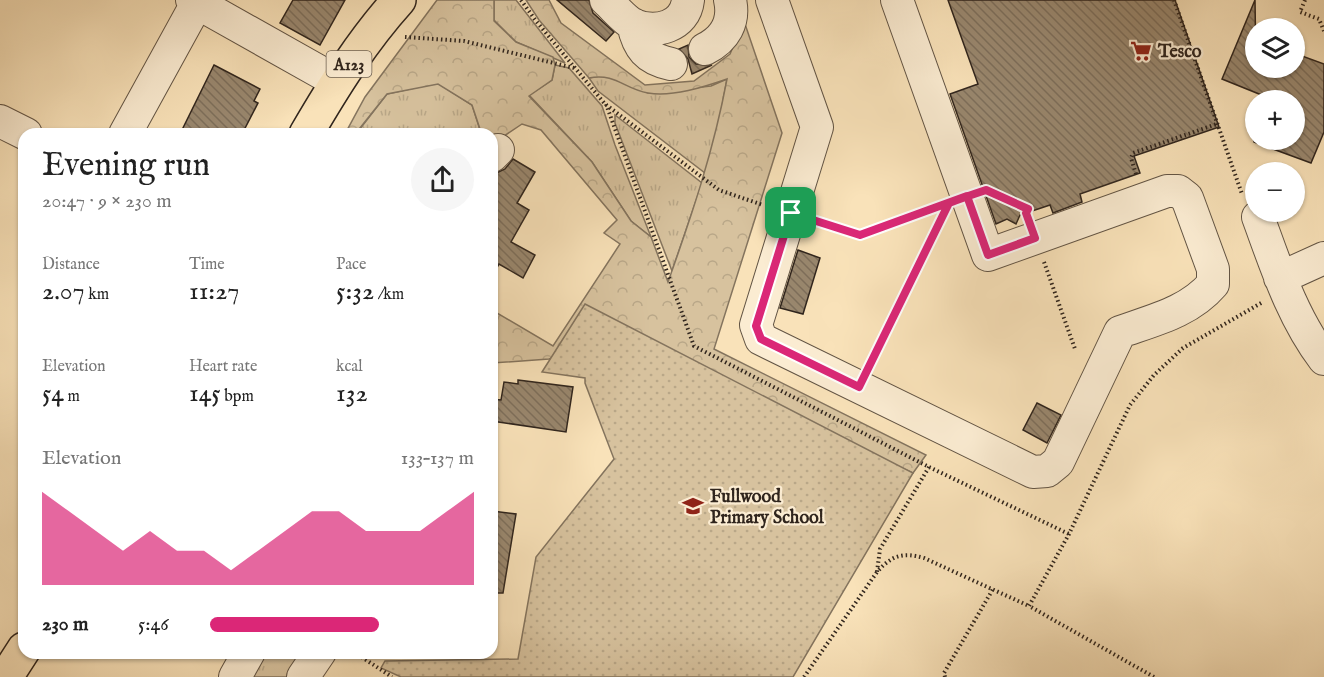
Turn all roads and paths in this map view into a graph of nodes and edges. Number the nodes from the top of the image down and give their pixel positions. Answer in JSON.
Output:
{"nodes":[{"id":1,"x":399,"y":0,"type":"edge"},
{"id":2,"x":521,"y":0,"type":"edge"},
{"id":3,"x":606,"y":0,"type":"edge"},
{"id":4,"x":688,"y":0,"type":"edge"},
{"id":5,"x":730,"y":0,"type":"edge"},
{"id":6,"x":772,"y":0,"type":"edge"},
{"id":7,"x":897,"y":0,"type":"edge"},
{"id":8,"x":1174,"y":0,"type":"edge"},
{"id":9,"x":1305,"y":0,"type":"edge"},
{"id":10,"x":194,"y":1,"type":"edge"},
{"id":11,"x":633,"y":24,"type":"junction"},
{"id":12,"x":1324,"y":31,"type":"edge"},
{"id":13,"x":365,"y":40,"type":"junction"},
{"id":14,"x":705,"y":49,"type":"dead end"},
{"id":15,"x":671,"y":64,"type":"dead end"},
{"id":16,"x":575,"y":68,"type":"junction"},
{"id":17,"x":336,"y":81,"type":"junction"},
{"id":18,"x":0,"y":121,"type":"edge"},
{"id":19,"x":1218,"y":124,"type":"junction"},
{"id":20,"x":128,"y":128,"type":"edge"},
{"id":21,"x":309,"y":128,"type":"edge"},
{"id":22,"x":18,"y":130,"type":"edge"},
{"id":23,"x":1132,"y":179,"type":"dead end"},
{"id":24,"x":967,"y":196,"type":"junction"},
{"id":25,"x":1245,"y":201,"type":"edge"},
{"id":26,"x":791,"y":213,"type":"junction"},
{"id":27,"x":1033,"y":220,"type":"junction"},
{"id":28,"x":1260,"y":222,"type":"edge"},
{"id":29,"x":1324,"y":258,"type":"edge"},
{"id":30,"x":1283,"y":284,"type":"junction"},
{"id":31,"x":1075,"y":349,"type":"dead end"},
{"id":32,"x":1324,"y":359,"type":"edge"},
{"id":33,"x":859,"y":387,"type":"junction"},
{"id":34,"x":842,"y":422,"type":"dead end"},
{"id":35,"x":929,"y":467,"type":"dead end"},
{"id":36,"x":877,"y":572,"type":"junction"},
{"id":37,"x":993,"y":589,"type":"junction"},
{"id":38,"x":1029,"y":606,"type":"junction"},
{"id":39,"x":18,"y":658,"type":"edge"},
{"id":40,"x":245,"y":659,"type":"edge"},
{"id":41,"x":315,"y":659,"type":"edge"},
{"id":42,"x":365,"y":659,"type":"edge"},
{"id":43,"x":6,"y":677,"type":"edge"},
{"id":44,"x":235,"y":677,"type":"edge"},
{"id":45,"x":303,"y":677,"type":"edge"},
{"id":46,"x":392,"y":677,"type":"edge"},
{"id":47,"x":804,"y":677,"type":"edge"},
{"id":48,"x":945,"y":677,"type":"edge"},
{"id":49,"x":1154,"y":677,"type":"edge"}],
"edges":[{"from":1,"to":13,"type":"main road","number":"A123"},
{"from":2,"to":16,"type":"path"},
{"from":3,"to":11,"type":"street"},
{"from":4,"to":11,"type":"street"},
{"from":5,"to":14,"type":"street"},
{"from":6,"to":26,"type":"street"},
{"from":7,"to":24,"type":"street"},
{"from":8,"to":19,"type":"path"},
{"from":9,"to":12,"type":"path"},
{"from":10,"to":17,"type":"street"},
{"from":10,"to":20,"type":"street"},
{"from":11,"to":15,"type":"street"},
{"from":13,"to":16,"type":"path"},
{"from":13,"to":17,"type":"main road","number":"A123"},
{"from":16,"to":26,"type":"path"},
{"from":17,"to":21,"type":"main road","number":"A123"},
{"from":18,"to":22,"type":"street"},
{"from":19,"to":23,"type":"path"},
{"from":19,"to":25,"type":"path"},
{"from":24,"to":27,"type":"path"},
{"from":24,"to":27,"type":"street"},
{"from":26,"to":33,"type":"street"},
{"from":26,"to":33,"type":"path"},
{"from":27,"to":31,"type":"path"},
{"from":27,"to":33,"type":"street"},
{"from":28,"to":30,"type":"street"},
{"from":29,"to":30,"type":"street"},
{"from":30,"to":32,"type":"street"},
{"from":30,"to":38,"type":"path"},
{"from":33,"to":34,"type":"path"},
{"from":35,"to":36,"type":"path"},
{"from":36,"to":37,"type":"path"},
{"from":36,"to":47,"type":"path"},
{"from":37,"to":38,"type":"path"},
{"from":37,"to":48,"type":"path"},
{"from":38,"to":49,"type":"path"},
{"from":39,"to":43,"type":"main road"},
{"from":40,"to":44,"type":"street"},
{"from":41,"to":45,"type":"street"},
{"from":42,"to":46,"type":"path"}]}
